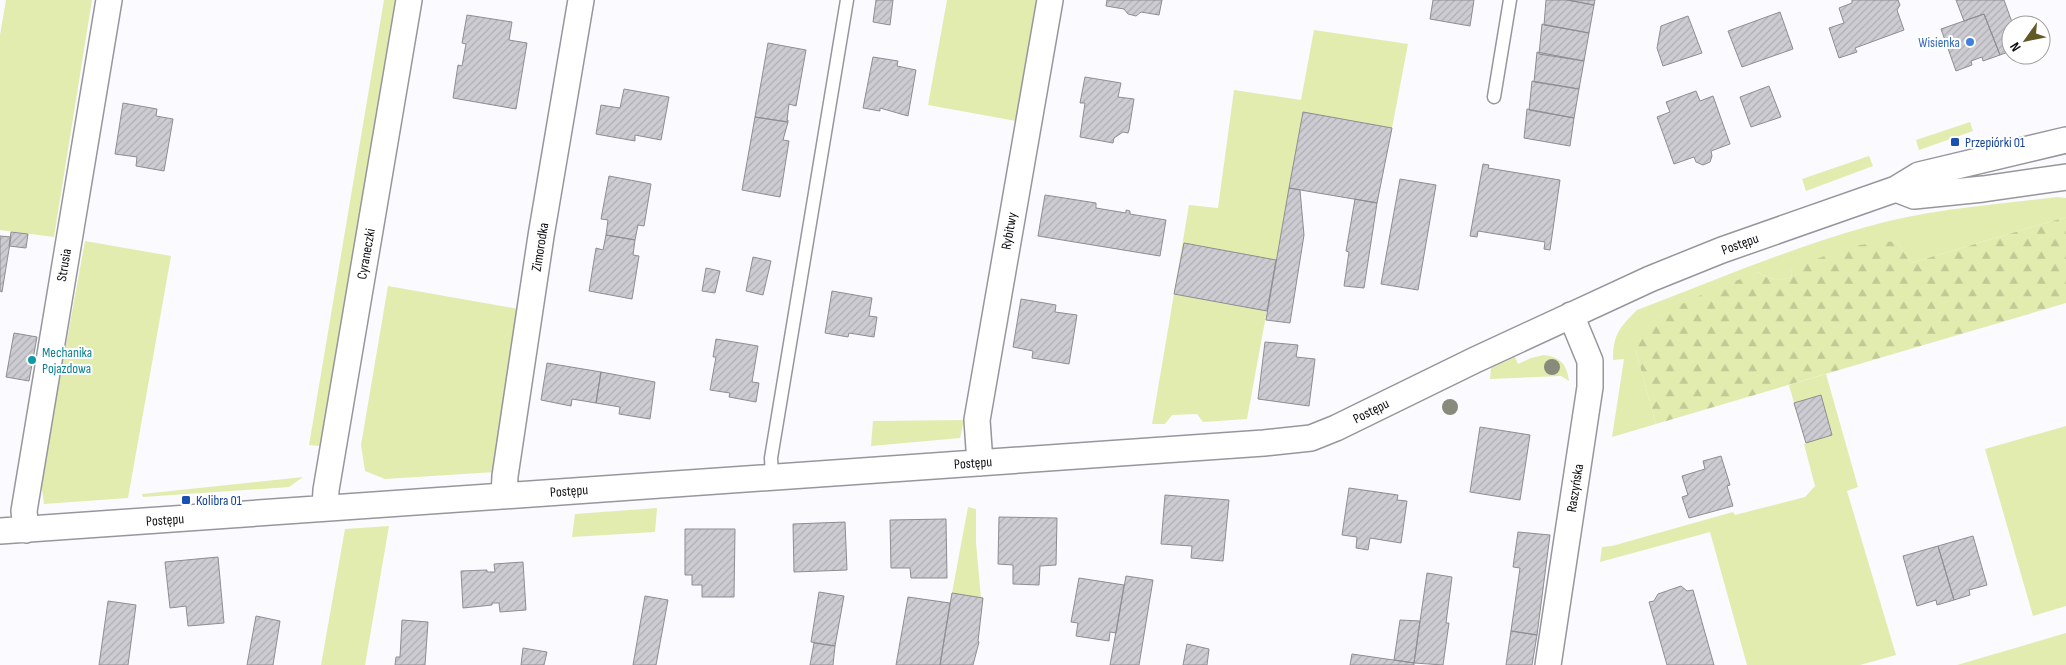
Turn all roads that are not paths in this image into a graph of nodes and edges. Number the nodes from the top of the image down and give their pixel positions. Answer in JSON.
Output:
{"nodes":[{"id":1,"x":109,"y":0,"type":"edge"},
{"id":2,"x":409,"y":0,"type":"edge"},
{"id":3,"x":581,"y":0,"type":"edge"},
{"id":4,"x":847,"y":0,"type":"edge"},
{"id":5,"x":1050,"y":0,"type":"edge"},
{"id":6,"x":1510,"y":0,"type":"edge"},
{"id":7,"x":1494,"y":97,"type":"dead end"},
{"id":8,"x":2066,"y":140,"type":"edge"},
{"id":9,"x":2066,"y":177,"type":"edge"},
{"id":10,"x":1896,"y":189,"type":"junction"},
{"id":11,"x":1571,"y":314,"type":"junction"},
{"id":12,"x":980,"y":463,"type":"junction"},
{"id":13,"x":772,"y":477,"type":"junction"},
{"id":14,"x":504,"y":496,"type":"junction"},
{"id":15,"x":325,"y":508,"type":"junction"},
{"id":16,"x":26,"y":530,"type":"junction"},
{"id":17,"x":0,"y":531,"type":"edge"},
{"id":18,"x":1548,"y":665,"type":"edge"}],
"edges":[{"from":1,"to":16,"type":"street","name":"Strusia"},
{"from":2,"to":15,"type":"street","name":"Cyraneczki"},
{"from":3,"to":14,"type":"street","name":"Zimorodka"},
{"from":4,"to":13,"type":"lane"},
{"from":5,"to":12,"type":"street","name":"Rybitwy"},
{"from":6,"to":7,"type":"lane"},
{"from":8,"to":10,"type":"street","name":"Postępu"},
{"from":9,"to":10,"type":"street"},
{"from":10,"to":11,"type":"street","name":"Postępu"},
{"from":11,"to":12,"type":"street","name":"Postępu"},
{"from":11,"to":18,"type":"street","name":"Raszyńska"},
{"from":12,"to":13,"type":"street","name":"Postępu"},
{"from":13,"to":14,"type":"street","name":"Postępu"},
{"from":14,"to":15,"type":"street","name":"Postępu"},
{"from":15,"to":16,"type":"street","name":"Postępu"},
{"from":16,"to":17,"type":"street","name":"Postępu"}]}
